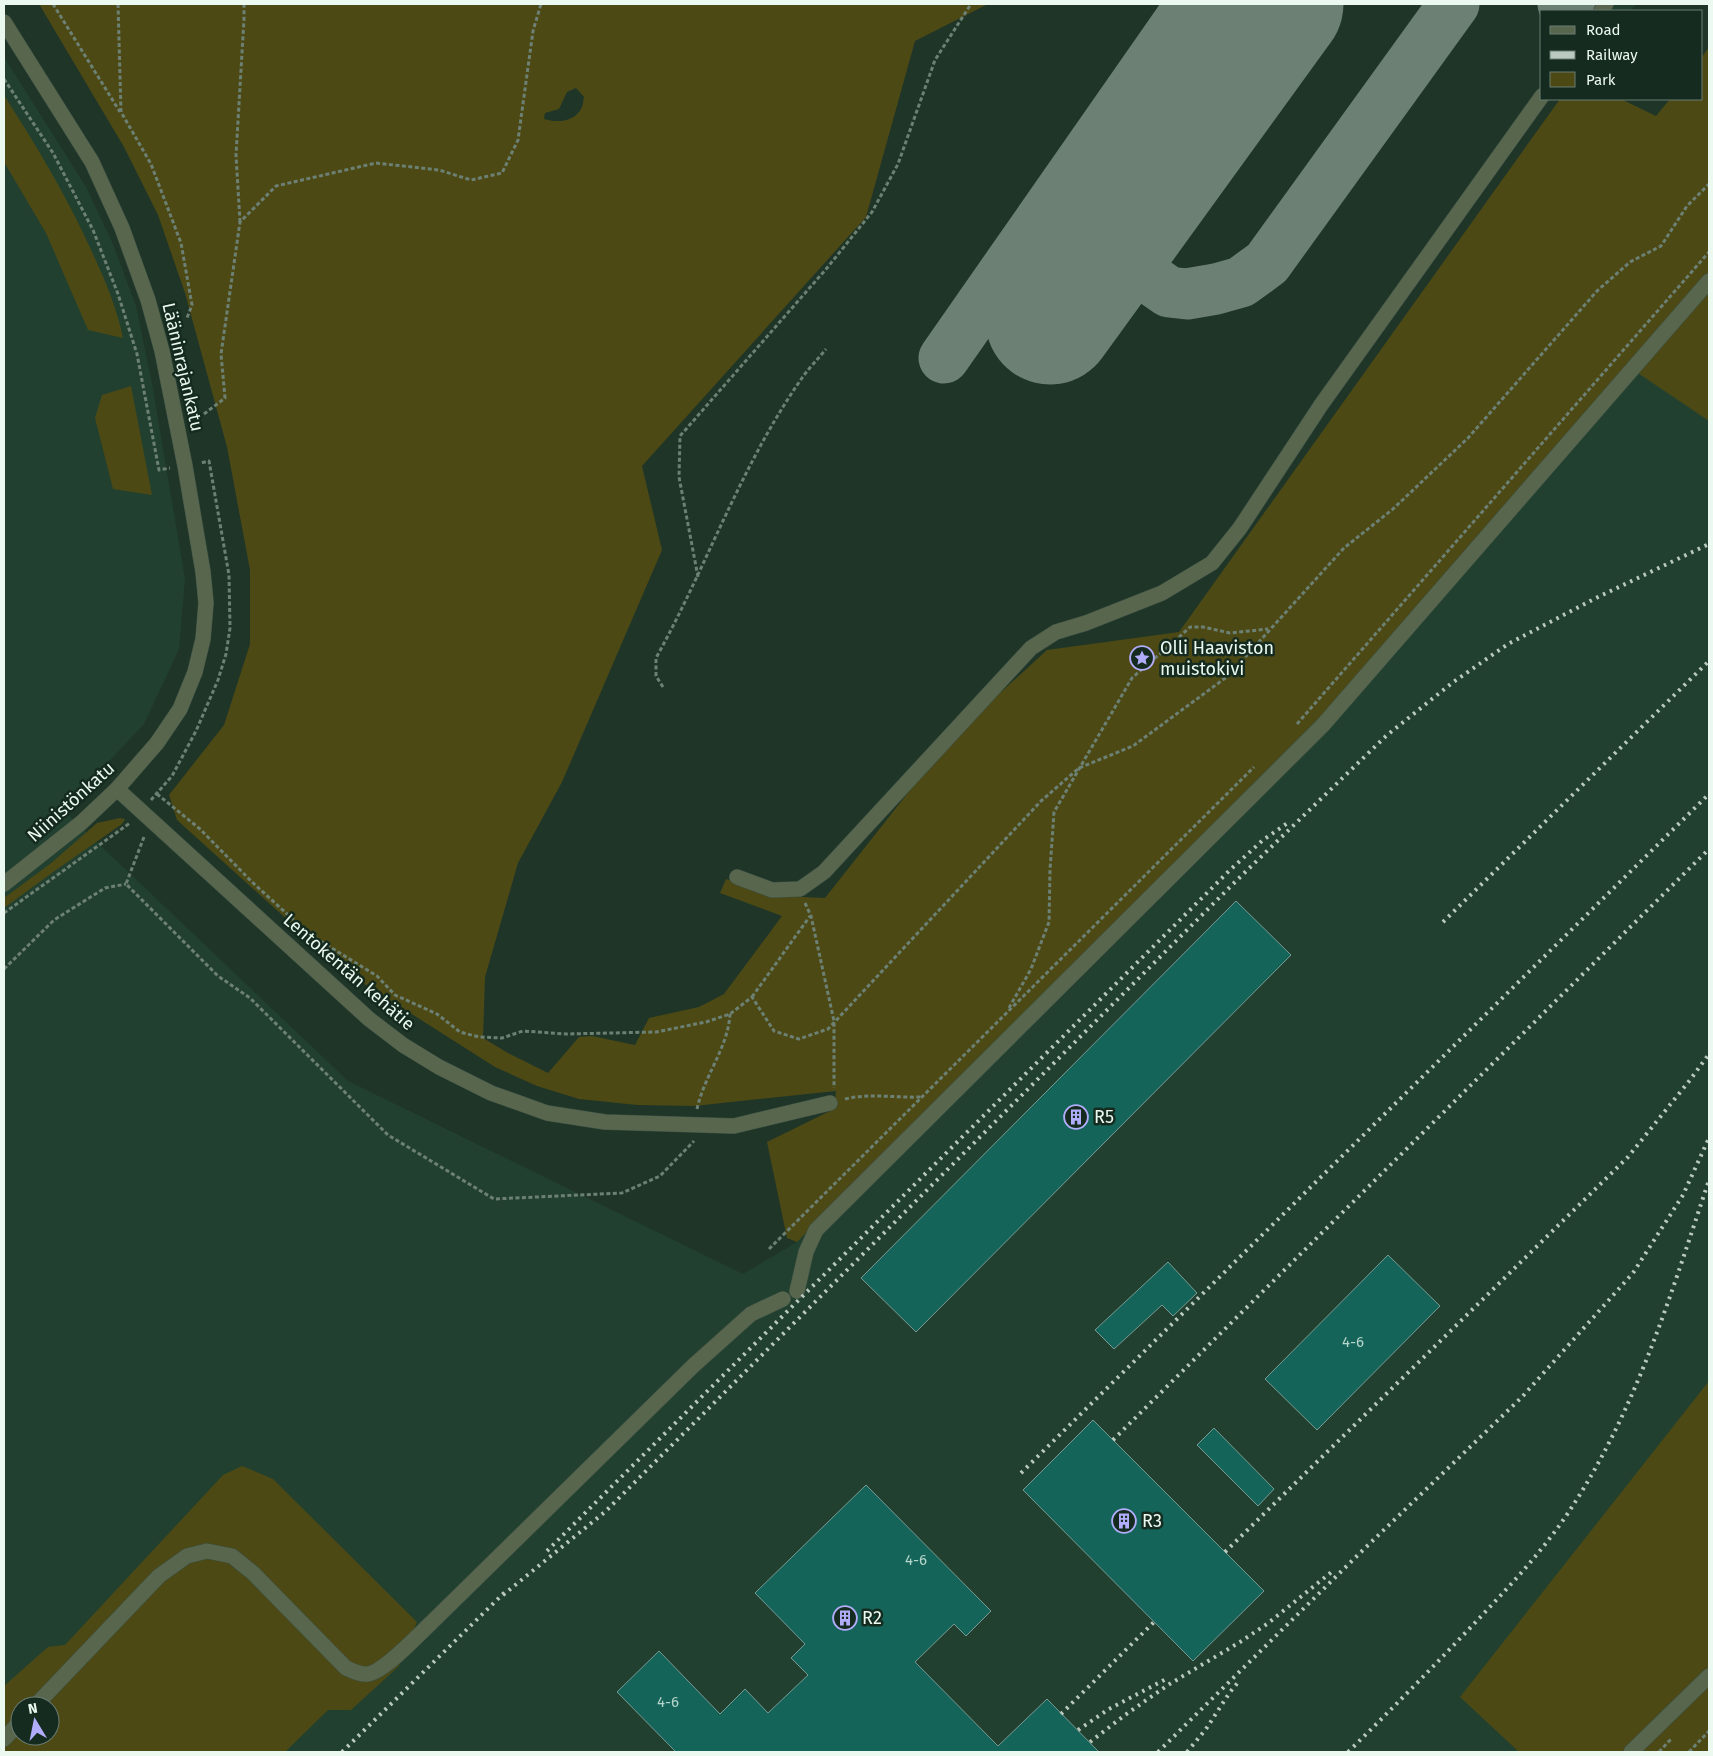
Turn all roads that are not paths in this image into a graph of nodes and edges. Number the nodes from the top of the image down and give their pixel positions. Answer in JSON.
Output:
{"nodes":[{"id":1,"x":4,"y":22,"type":"edge"},
{"id":2,"x":1540,"y":99,"type":"edge"},
{"id":3,"x":1709,"y":281,"type":"edge"},
{"id":4,"x":157,"y":743,"type":"joint"},
{"id":5,"x":117,"y":789,"type":"junction"},
{"id":6,"x":737,"y":876,"type":"dead end"},
{"id":7,"x":4,"y":884,"type":"edge"},
{"id":8,"x":830,"y":1103,"type":"road end"},
{"id":9,"x":797,"y":1291,"type":"dead end"},
{"id":10,"x":783,"y":1299,"type":"dead end"},
{"id":11,"x":1709,"y":1676,"type":"edge"},
{"id":12,"x":45,"y":1696,"type":"edge"},
{"id":13,"x":1631,"y":1752,"type":"edge"}],
"edges":[{"from":1,"to":4,"type":"street","name":"Lääninrajankatu"},
{"from":2,"to":6,"type":"street"},
{"from":3,"to":9,"type":"street"},
{"from":4,"to":5,"type":"street","name":"Niinistönkatu"},
{"from":5,"to":7,"type":"street","name":"Niinistönkatu"},
{"from":5,"to":8,"type":"street","name":"Lentokentän kehätie"},
{"from":10,"to":12,"type":"street"},
{"from":11,"to":13,"type":"street"}]}
